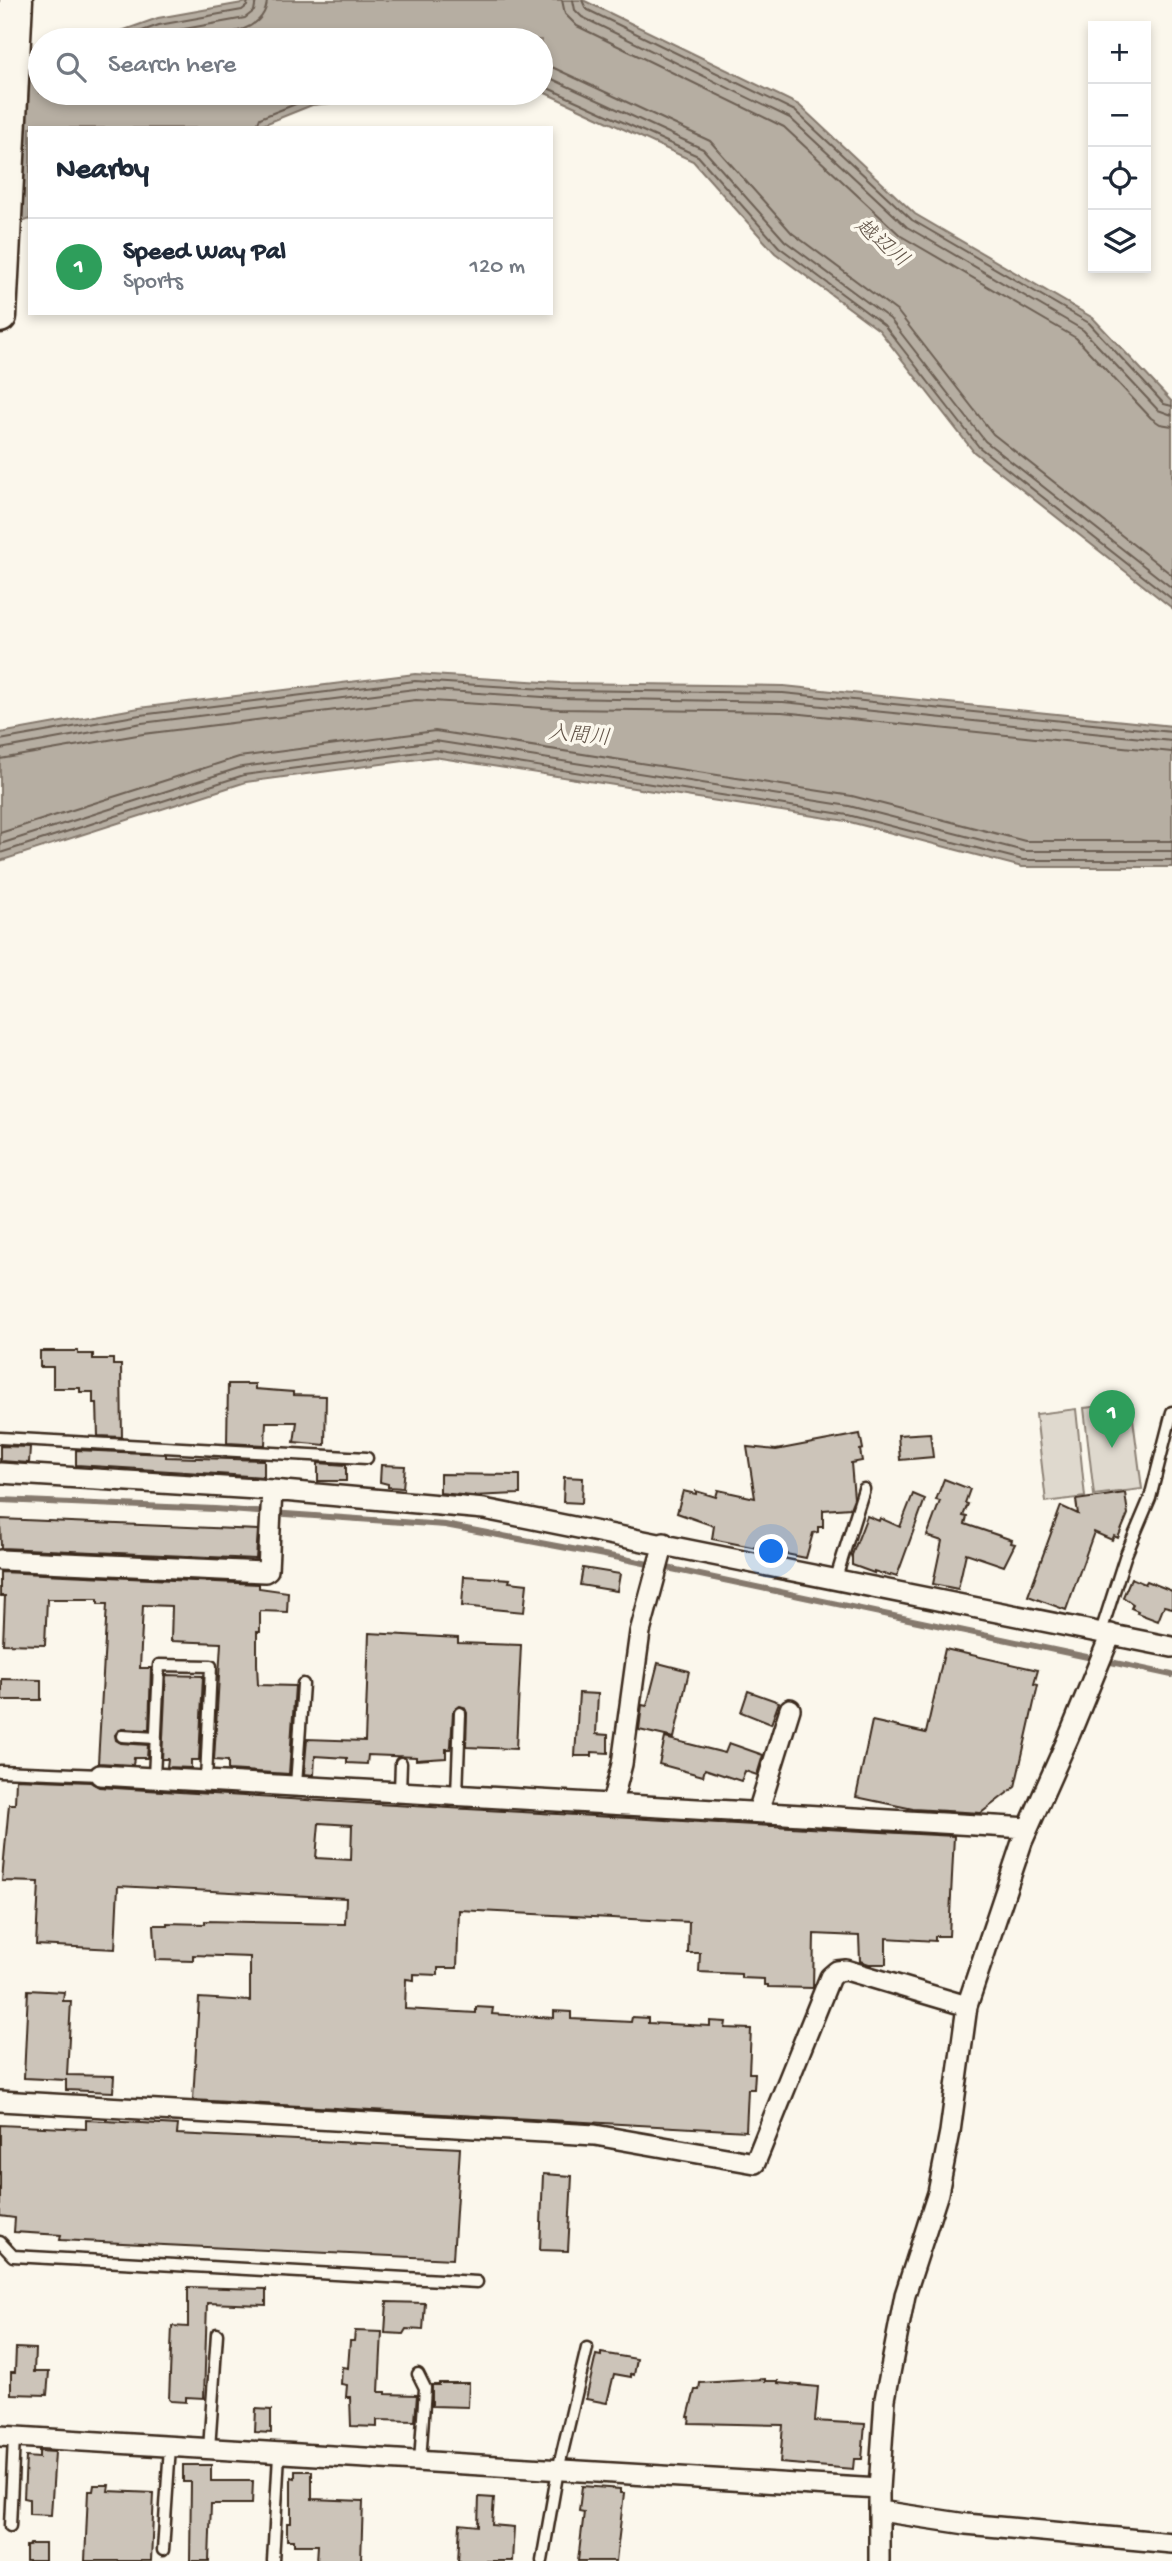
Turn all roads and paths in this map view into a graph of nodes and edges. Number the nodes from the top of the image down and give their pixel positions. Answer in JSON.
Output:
{"nodes":[{"id":1,"x":16,"y":0,"type":"edge"},
{"id":2,"x":0,"y":316,"type":"edge"},
{"id":3,"x":1172,"y":1412,"type":"edge"},
{"id":4,"x":0,"y":1438,"type":"edge"},
{"id":5,"x":367,"y":1458,"type":"dead end"},
{"id":6,"x":0,"y":1473,"type":"edge"},
{"id":7,"x":864,"y":1489,"type":"dead end"},
{"id":8,"x":272,"y":1490,"type":"junction"},
{"id":9,"x":664,"y":1543,"type":"junction"},
{"id":10,"x":0,"y":1560,"type":"edge"},
{"id":11,"x":836,"y":1578,"type":"junction"},
{"id":12,"x":1106,"y":1633,"type":"junction"},
{"id":13,"x":1172,"y":1647,"type":"edge"},
{"id":14,"x":303,"y":1684,"type":"dead end"},
{"id":15,"x":790,"y":1709,"type":"dead end"},
{"id":16,"x":460,"y":1713,"type":"dead end"},
{"id":17,"x":122,"y":1736,"type":"dead end"},
{"id":18,"x":156,"y":1738,"type":"junction"},
{"id":19,"x":401,"y":1763,"type":"dead end"},
{"id":20,"x":0,"y":1771,"type":"edge"},
{"id":21,"x":100,"y":1775,"type":"joint"},
{"id":22,"x":154,"y":1777,"type":"junction"},
{"id":23,"x":206,"y":1780,"type":"junction"},
{"id":24,"x":296,"y":1785,"type":"junction"},
{"id":25,"x":400,"y":1791,"type":"junction"},
{"id":26,"x":457,"y":1795,"type":"junction"},
{"id":27,"x":612,"y":1803,"type":"junction"},
{"id":28,"x":758,"y":1812,"type":"junction"},
{"id":29,"x":1028,"y":1828,"type":"junction"},
{"id":30,"x":967,"y":2006,"type":"junction"},
{"id":31,"x":0,"y":2101,"type":"edge"},
{"id":32,"x":0,"y":2242,"type":"edge"},
{"id":33,"x":477,"y":2282,"type":"dead end"},
{"id":34,"x":217,"y":2334,"type":"dead end"},
{"id":35,"x":587,"y":2348,"type":"dead end"},
{"id":36,"x":418,"y":2374,"type":"dead end"},
{"id":37,"x":7,"y":2437,"type":"edge"},
{"id":38,"x":170,"y":2447,"type":"junction"},
{"id":39,"x":209,"y":2449,"type":"junction"},
{"id":40,"x":279,"y":2454,"type":"junction"},
{"id":41,"x":420,"y":2463,"type":"junction"},
{"id":42,"x":558,"y":2470,"type":"junction"},
{"id":43,"x":879,"y":2488,"type":"junction"},
{"id":44,"x":880,"y":2511,"type":"junction"},
{"id":45,"x":10,"y":2526,"type":"dead end"},
{"id":46,"x":1172,"y":2543,"type":"edge"},
{"id":47,"x":163,"y":2550,"type":"dead end"},
{"id":48,"x":272,"y":2561,"type":"edge"},
{"id":49,"x":542,"y":2561,"type":"edge"},
{"id":50,"x":879,"y":2561,"type":"edge"}],
"edges":[{"from":1,"to":2,"type":"main road"},
{"from":3,"to":12,"type":"lane"},
{"from":4,"to":5,"type":"lane"},
{"from":6,"to":8,"type":"street"},
{"from":7,"to":11,"type":"lane"},
{"from":8,"to":9,"type":"street"},
{"from":8,"to":10,"type":"street"},
{"from":9,"to":11,"type":"street"},
{"from":9,"to":27,"type":"street"},
{"from":11,"to":12,"type":"street"},
{"from":12,"to":13,"type":"street"},
{"from":12,"to":29,"type":"street"},
{"from":14,"to":24,"type":"lane"},
{"from":15,"to":28,"type":"street"},
{"from":16,"to":26,"type":"lane"},
{"from":17,"to":18,"type":"lane"},
{"from":18,"to":22,"type":"lane"},
{"from":18,"to":23,"type":"lane"},
{"from":19,"to":25,"type":"lane"},
{"from":20,"to":21,"type":"lane"},
{"from":21,"to":22,"type":"street"},
{"from":22,"to":23,"type":"street"},
{"from":23,"to":24,"type":"street"},
{"from":24,"to":25,"type":"street"},
{"from":25,"to":26,"type":"street"},
{"from":26,"to":27,"type":"street"},
{"from":27,"to":28,"type":"street"},
{"from":28,"to":29,"type":"street"},
{"from":29,"to":30,"type":"street"},
{"from":30,"to":31,"type":"street"},
{"from":30,"to":43,"type":"street"},
{"from":32,"to":33,"type":"lane"},
{"from":34,"to":39,"type":"lane"},
{"from":35,"to":42,"type":"lane"},
{"from":36,"to":41,"type":"lane"},
{"from":37,"to":38,"type":"street"},
{"from":37,"to":45,"type":"lane"},
{"from":38,"to":39,"type":"street"},
{"from":38,"to":47,"type":"lane"},
{"from":39,"to":40,"type":"street"},
{"from":40,"to":41,"type":"street"},
{"from":40,"to":48,"type":"lane"},
{"from":41,"to":42,"type":"street"},
{"from":42,"to":43,"type":"street"},
{"from":42,"to":49,"type":"lane"},
{"from":43,"to":44,"type":"street"},
{"from":44,"to":46,"type":"street"},
{"from":44,"to":50,"type":"street"}]}
